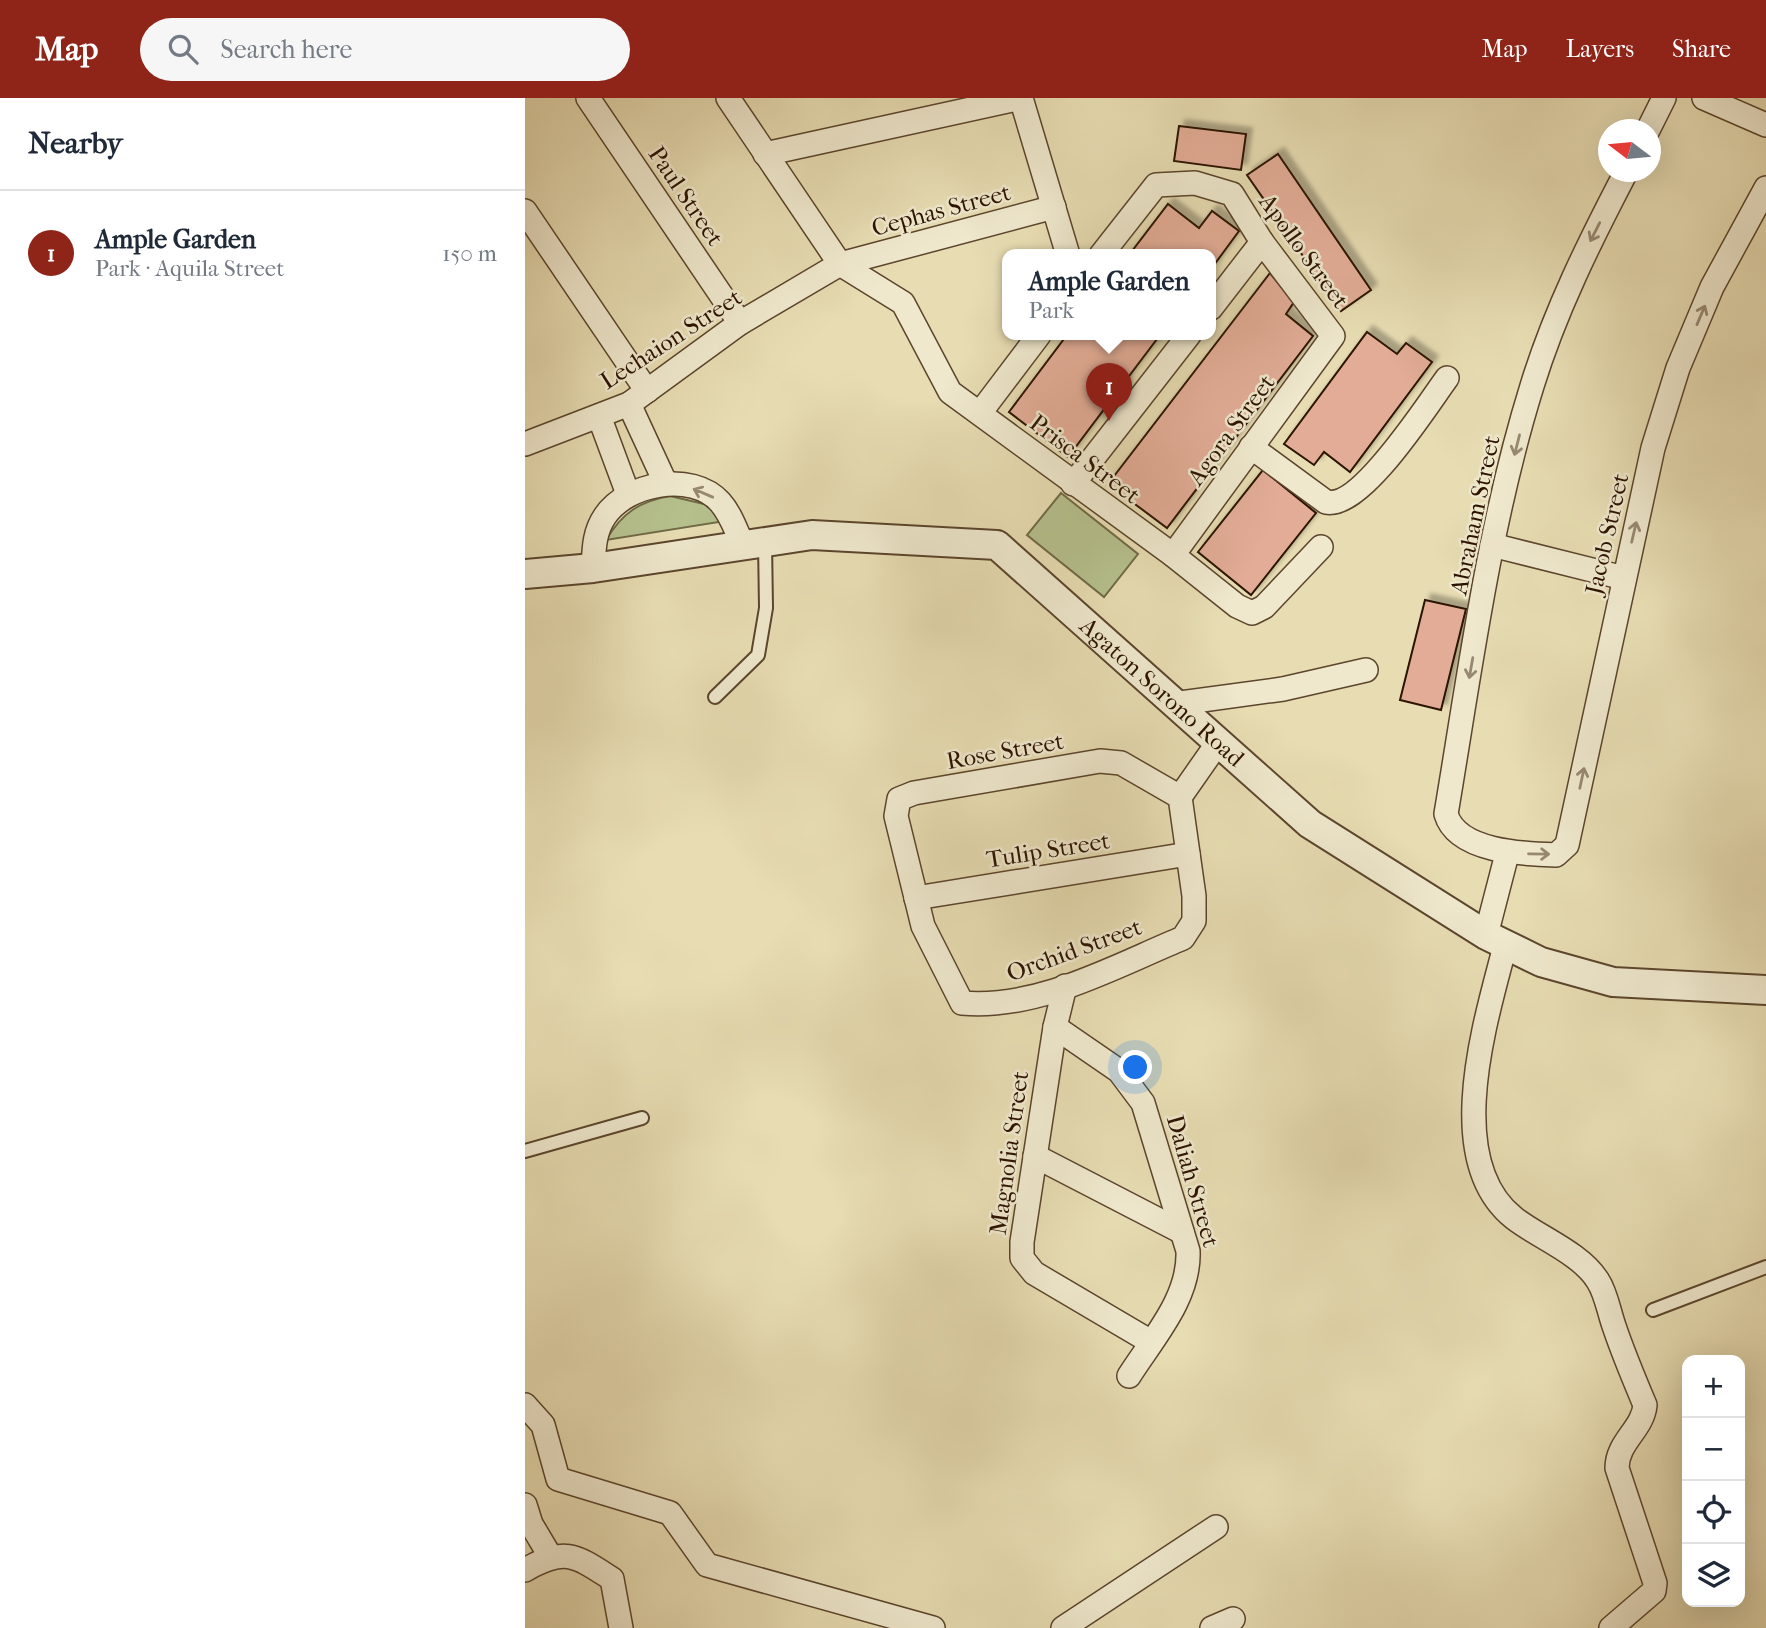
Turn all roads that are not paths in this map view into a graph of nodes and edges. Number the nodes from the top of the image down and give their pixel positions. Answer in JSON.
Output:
{"nodes":[{"id":1,"x":588,"y":98,"type":"edge"},
{"id":2,"x":728,"y":98,"type":"edge"},
{"id":3,"x":1021,"y":98,"type":"edge"},
{"id":4,"x":1664,"y":98,"type":"edge"},
{"id":5,"x":1705,"y":98,"type":"edge"},
{"id":6,"x":1654,"y":119,"type":"edge"},
{"id":7,"x":1766,"y":125,"type":"edge"},
{"id":8,"x":765,"y":154,"type":"junction"},
{"id":9,"x":1621,"y":182,"type":"edge"},
{"id":10,"x":1766,"y":188,"type":"edge"},
{"id":11,"x":1054,"y":207,"type":"junction"},
{"id":12,"x":525,"y":211,"type":"edge"},
{"id":13,"x":1262,"y":242,"type":"junction"},
{"id":14,"x":1066,"y":249,"type":"edge"},
{"id":15,"x":1106,"y":249,"type":"edge"},
{"id":16,"x":840,"y":264,"type":"junction"},
{"id":17,"x":1216,"y":300,"type":"edge"},
{"id":18,"x":740,"y":323,"type":"junction"},
{"id":19,"x":1333,"y":336,"type":"joint"},
{"id":20,"x":1035,"y":340,"type":"edge"},
{"id":21,"x":1185,"y":340,"type":"edge"},
{"id":22,"x":1447,"y":378,"type":"dead end"},
{"id":23,"x":638,"y":398,"type":"junction"},
{"id":24,"x":980,"y":413,"type":"junction"},
{"id":25,"x":599,"y":416,"type":"junction"},
{"id":26,"x":528,"y":437,"type":"edge"},
{"id":27,"x":1251,"y":447,"type":"junction"},
{"id":28,"x":665,"y":482,"type":"junction"},
{"id":29,"x":1073,"y":484,"type":"junction"},
{"id":30,"x":628,"y":494,"type":"junction"},
{"id":31,"x":754,"y":543,"type":"junction"},
{"id":32,"x":1492,"y":545,"type":"junction"},
{"id":33,"x":1321,"y":547,"type":"dead end"},
{"id":34,"x":1173,"y":555,"type":"junction"},
{"id":35,"x":593,"y":568,"type":"junction"},
{"id":36,"x":525,"y":574,"type":"edge"},
{"id":37,"x":1624,"y":578,"type":"junction"},
{"id":38,"x":1366,"y":670,"type":"dead end"},
{"id":39,"x":715,"y":697,"type":"dead end"},
{"id":40,"x":1173,"y":704,"type":"junction"},
{"id":41,"x":1217,"y":744,"type":"junction"},
{"id":42,"x":1180,"y":797,"type":"junction"},
{"id":43,"x":1188,"y":854,"type":"junction"},
{"id":44,"x":1507,"y":854,"type":"junction"},
{"id":45,"x":916,"y":898,"type":"junction"},
{"id":46,"x":1495,"y":940,"type":"junction"},
{"id":47,"x":1065,"y":986,"type":"junction"},
{"id":48,"x":1766,"y":990,"type":"edge"},
{"id":49,"x":1055,"y":1027,"type":"junction"},
{"id":50,"x":642,"y":1118,"type":"dead end"},
{"id":51,"x":525,"y":1151,"type":"edge"},
{"id":52,"x":1035,"y":1156,"type":"junction"},
{"id":53,"x":1182,"y":1232,"type":"junction"},
{"id":54,"x":1766,"y":1267,"type":"edge"},
{"id":55,"x":1653,"y":1310,"type":"dead end"},
{"id":56,"x":1151,"y":1342,"type":"junction"},
{"id":57,"x":1129,"y":1376,"type":"dead end"},
{"id":58,"x":525,"y":1405,"type":"edge"},
{"id":59,"x":525,"y":1505,"type":"edge"},
{"id":60,"x":1216,"y":1527,"type":"dead end"},
{"id":61,"x":557,"y":1555,"type":"junction"},
{"id":62,"x":525,"y":1570,"type":"edge"},
{"id":63,"x":621,"y":1628,"type":"edge"},
{"id":64,"x":933,"y":1628,"type":"edge"},
{"id":65,"x":1063,"y":1628,"type":"edge"},
{"id":66,"x":1611,"y":1628,"type":"edge"}],
"edges":[{"from":1,"to":18,"type":"street","name":"Paul Street"},
{"from":2,"to":8,"type":"street"},
{"from":3,"to":8,"type":"street"},
{"from":3,"to":11,"type":"street"},
{"from":4,"to":6,"type":"street"},
{"from":5,"to":7,"type":"street"},
{"from":8,"to":16,"type":"street"},
{"from":9,"to":32,"type":"street","name":"Abraham Street","one_way":true},
{"from":37,"to":10,"type":"street","name":"Jacob Street","one_way":true},
{"from":11,"to":14,"type":"street"},
{"from":11,"to":16,"type":"street","name":"Cephas Street"},
{"from":12,"to":23,"type":"street"},
{"from":13,"to":15,"type":"street","name":"Apollo Street"},
{"from":13,"to":17,"type":"street"},
{"from":13,"to":19,"type":"street","name":"Apollo Street"},
{"from":16,"to":18,"type":"street","name":"Lechaion Street"},
{"from":16,"to":24,"type":"street","name":"Prisca Street"},
{"from":18,"to":23,"type":"street","name":"Lechaion Street"},
{"from":19,"to":27,"type":"street","name":"Agora Street"},
{"from":20,"to":24,"type":"street"},
{"from":21,"to":29,"type":"street"},
{"from":22,"to":27,"type":"street"},
{"from":23,"to":25,"type":"street","name":"Lechaion Street"},
{"from":23,"to":28,"type":"street"},
{"from":24,"to":29,"type":"street","name":"Prisca Street"},
{"from":25,"to":26,"type":"street","name":"Lechaion Street"},
{"from":25,"to":30,"type":"street"},
{"from":27,"to":34,"type":"street","name":"Agora Street"},
{"from":28,"to":30,"type":"street"},
{"from":31,"to":28,"type":"street","one_way":true},
{"from":29,"to":34,"type":"street","name":"Prisca Street"},
{"from":30,"to":35,"type":"street"},
{"from":31,"to":35,"type":"street","name":"Agaton Sorono Road"},
{"from":31,"to":39,"type":"lane"},
{"from":31,"to":40,"type":"street","name":"Agaton Sorono Road"},
{"from":32,"to":37,"type":"street"},
{"from":32,"to":44,"type":"street","name":"Abraham Street","one_way":true},
{"from":33,"to":34,"type":"street","name":"Prisca Street"},
{"from":35,"to":36,"type":"street","name":"Agaton Sorono Road"},
{"from":44,"to":37,"type":"street","name":"Jacob Street","one_way":true},
{"from":38,"to":40,"type":"street"},
{"from":40,"to":41,"type":"street","name":"Agaton Sorono Road"},
{"from":41,"to":42,"type":"street"},
{"from":41,"to":46,"type":"street","name":"Agaton Sorono Road"},
{"from":42,"to":43,"type":"street"},
{"from":42,"to":45,"type":"street","name":"Rose Street"},
{"from":43,"to":45,"type":"street","name":"Tulip Street"},
{"from":43,"to":47,"type":"street","name":"Orchid Street"},
{"from":44,"to":46,"type":"street"},
{"from":45,"to":47,"type":"street","name":"Orchid Street"},
{"from":46,"to":48,"type":"street","name":"Agaton Sorono Road"},
{"from":46,"to":66,"type":"street"},
{"from":47,"to":49,"type":"street","name":"Magnolia Street"},
{"from":49,"to":52,"type":"street","name":"Magnolia Street"},
{"from":49,"to":53,"type":"street","name":"Daliah Street"},
{"from":50,"to":51,"type":"lane"},
{"from":52,"to":53,"type":"street"},
{"from":52,"to":56,"type":"street","name":"Magnolia Street"},
{"from":53,"to":56,"type":"street","name":"Daliah Street"},
{"from":54,"to":55,"type":"lane"},
{"from":56,"to":57,"type":"street","name":"Daliah Street"},
{"from":58,"to":64,"type":"street"},
{"from":59,"to":61,"type":"street"},
{"from":60,"to":65,"type":"street"},
{"from":61,"to":62,"type":"street"},
{"from":61,"to":63,"type":"street"}]}
